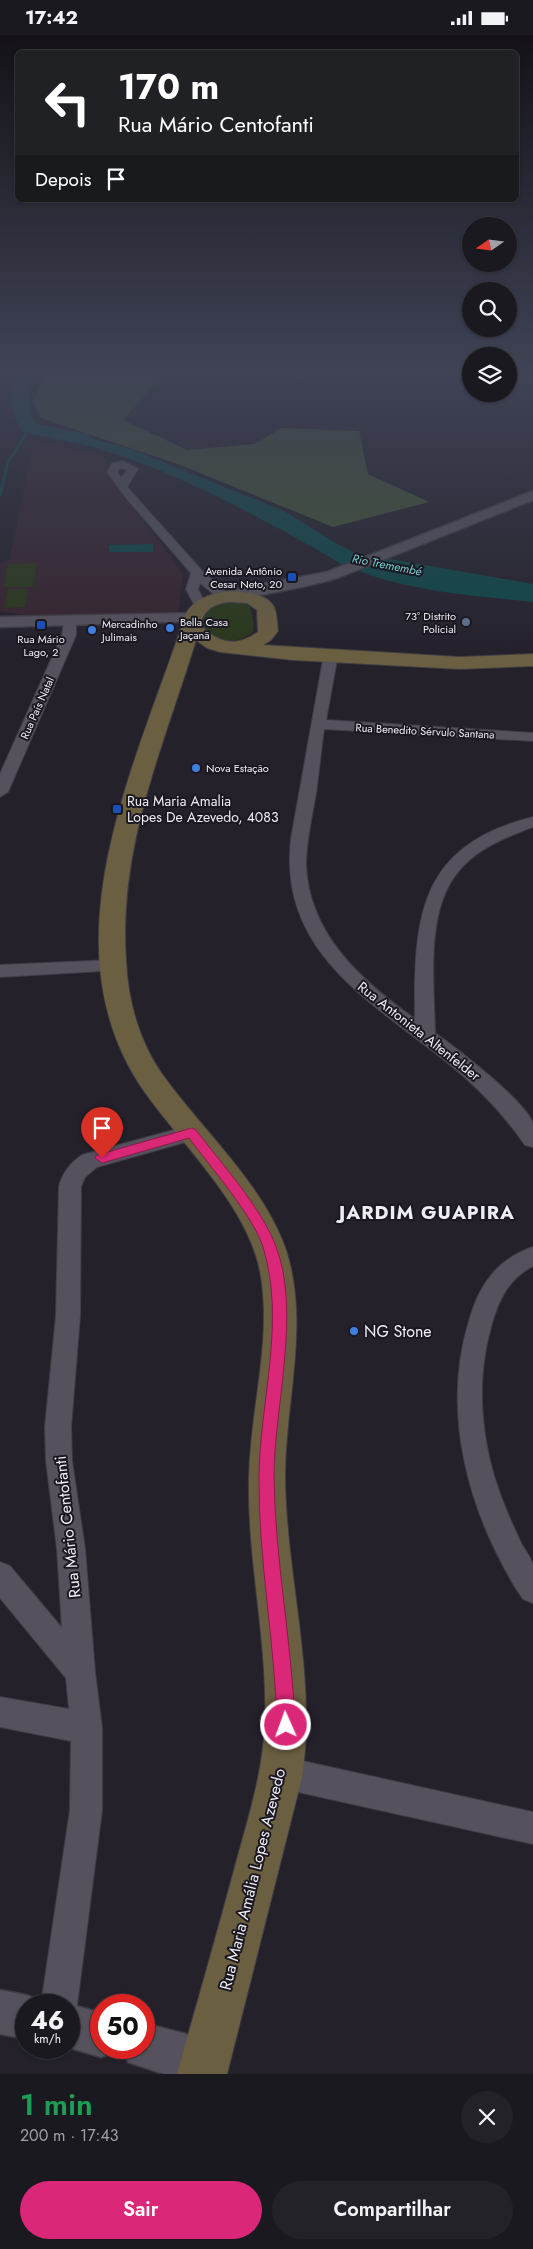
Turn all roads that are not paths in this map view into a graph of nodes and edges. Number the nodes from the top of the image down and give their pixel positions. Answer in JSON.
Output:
{"nodes":[{"id":1,"x":122,"y":485,"type":"dead end"},
{"id":2,"x":533,"y":495,"type":"edge"},
{"id":3,"x":197,"y":574,"type":"junction"},
{"id":4,"x":287,"y":585,"type":"junction"},
{"id":5,"x":227,"y":597,"type":"junction"},
{"id":6,"x":260,"y":602,"type":"junction"},
{"id":7,"x":195,"y":616,"type":"junction"},
{"id":8,"x":0,"y":622,"type":"edge"},
{"id":9,"x":70,"y":622,"type":"junction"},
{"id":10,"x":262,"y":638,"type":"junction"},
{"id":11,"x":225,"y":647,"type":"junction"},
{"id":12,"x":325,"y":654,"type":"junction"},
{"id":13,"x":533,"y":660,"type":"edge"},
{"id":14,"x":181,"y":662,"type":"junction"},
{"id":15,"x":316,"y":725,"type":"junction"},
{"id":16,"x":533,"y":737,"type":"edge"},
{"id":17,"x":0,"y":792,"type":"edge"},
{"id":18,"x":533,"y":822,"type":"edge"},
{"id":19,"x":112,"y":966,"type":"junction"},
{"id":20,"x":0,"y":971,"type":"edge"},
{"id":21,"x":425,"y":1035,"type":"junction"},
{"id":22,"x":192,"y":1133,"type":"junction"},
{"id":23,"x":533,"y":1139,"type":"edge"},
{"id":24,"x":533,"y":1256,"type":"edge"},
{"id":25,"x":0,"y":1576,"type":"edge"},
{"id":26,"x":533,"y":1589,"type":"edge"},
{"id":27,"x":80,"y":1672,"type":"junction"},
{"id":28,"x":0,"y":1712,"type":"edge"},
{"id":29,"x":88,"y":1728,"type":"junction"},
{"id":30,"x":280,"y":1772,"type":"junction"},
{"id":31,"x":533,"y":1827,"type":"edge"},
{"id":32,"x":61,"y":1994,"type":"edge"},
{"id":33,"x":0,"y":2012,"type":"edge"},
{"id":34,"x":15,"y":2015,"type":"edge"},
{"id":35,"x":155,"y":2050,"type":"edge"},
{"id":36,"x":204,"y":2068,"type":"edge"}],
"edges":[{"from":1,"to":3,"type":"street"},
{"from":2,"to":4,"type":"street"},
{"from":3,"to":5,"type":"street"},
{"from":3,"to":7,"type":"street"},
{"from":4,"to":5,"type":"street"},
{"from":4,"to":6,"type":"street"},
{"from":5,"to":6,"type":"main road"},
{"from":5,"to":7,"type":"main road"},
{"from":6,"to":10,"type":"main road"},
{"from":7,"to":9,"type":"street"},
{"from":7,"to":11,"type":"main road"},
{"from":7,"to":14,"type":"main road","name":"Rua Maria Amália Lopes Azevedo"},
{"from":8,"to":9,"type":"street"},
{"from":9,"to":17,"type":"street","name":"Rua País Natal"},
{"from":10,"to":11,"type":"main road"},
{"from":10,"to":12,"type":"main road"},
{"from":11,"to":12,"type":"main road"},
{"from":11,"to":14,"type":"main road"},
{"from":12,"to":13,"type":"main road"},
{"from":12,"to":15,"type":"street","name":"Rua Antonieta Altenfelder"},
{"from":14,"to":19,"type":"main road","name":"Rua Maria Amália Lopes Azevedo"},
{"from":15,"to":16,"type":"street","name":"Rua Benedito Sérvulo Santana"},
{"from":15,"to":21,"type":"street","name":"Rua Antonieta Altenfelder"},
{"from":18,"to":21,"type":"street"},
{"from":19,"to":20,"type":"street"},
{"from":19,"to":22,"type":"main road","name":"Rua Maria Amália Lopes Azevedo"},
{"from":21,"to":23,"type":"street","name":"Rua Antonieta Altenfelder"},
{"from":22,"to":27,"type":"street","name":"Rua Mário Centofanti"},
{"from":22,"to":30,"type":"main road","name":"Rua Maria Amália Lopes Azevedo"},
{"from":24,"to":26,"type":"street"},
{"from":25,"to":27,"type":"street"},
{"from":27,"to":29,"type":"street","name":"Rua Mário Centofanti"},
{"from":28,"to":29,"type":"street"},
{"from":29,"to":32,"type":"street","name":"Rua Mário Centofanti"},
{"from":30,"to":31,"type":"street"},
{"from":30,"to":36,"type":"main road","name":"Rua Maria Amália Lopes Azevedo"},
{"from":33,"to":34,"type":"street"},
{"from":35,"to":36,"type":"street"}]}
